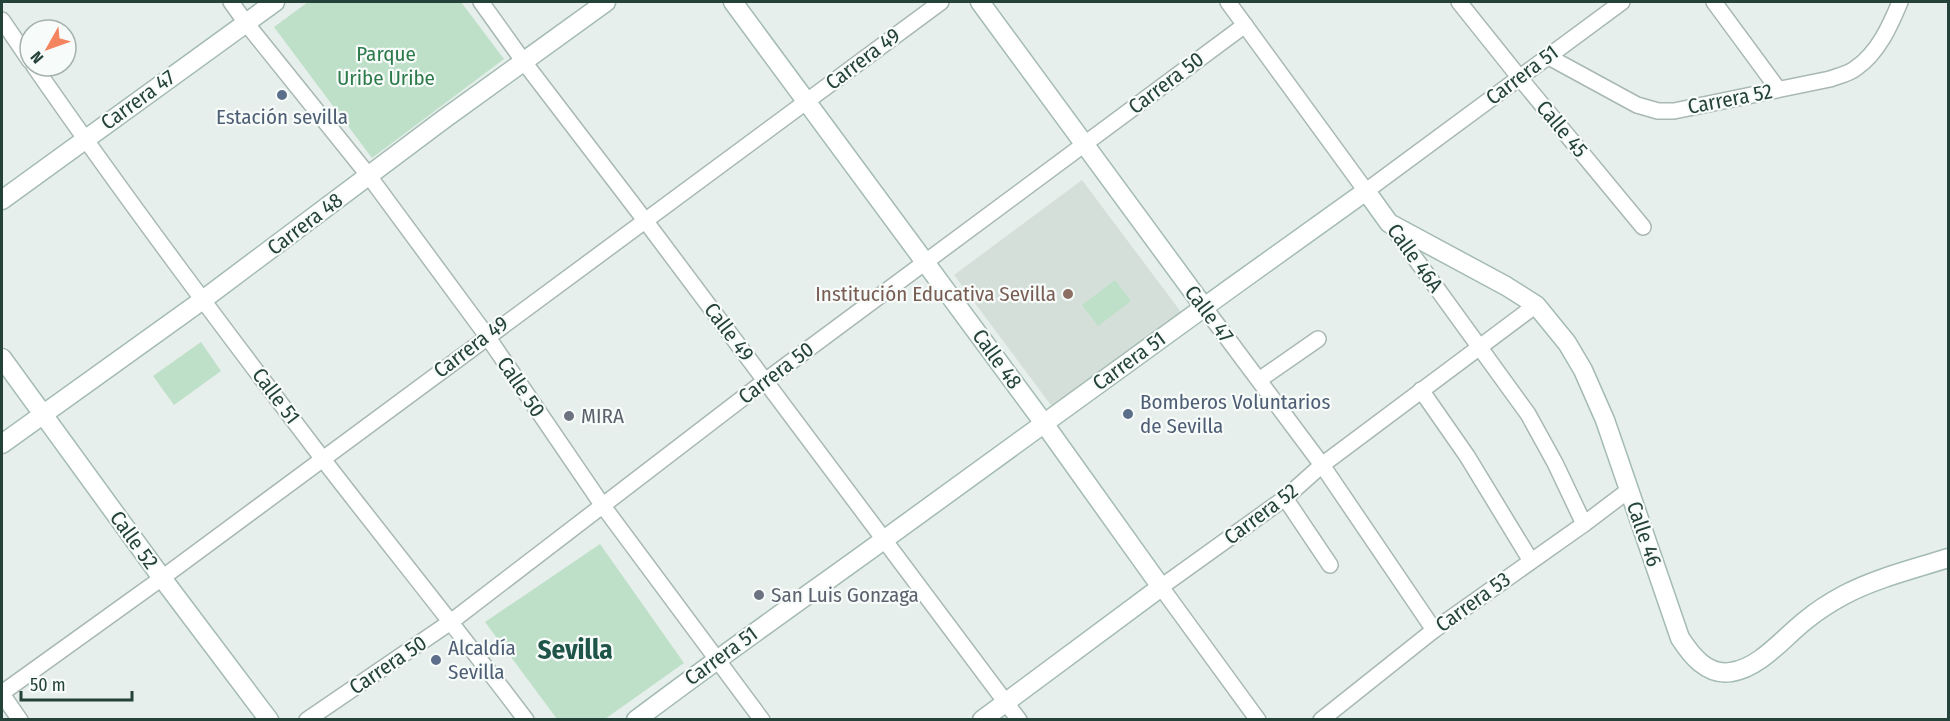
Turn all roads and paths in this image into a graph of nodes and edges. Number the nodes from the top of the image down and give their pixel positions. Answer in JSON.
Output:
{"nodes":[{"id":1,"x":231,"y":2,"type":"edge"},
{"id":2,"x":275,"y":2,"type":"edge"},
{"id":3,"x":481,"y":2,"type":"edge"},
{"id":4,"x":606,"y":2,"type":"edge"},
{"id":5,"x":733,"y":2,"type":"edge"},
{"id":6,"x":941,"y":2,"type":"edge"},
{"id":7,"x":980,"y":2,"type":"edge"},
{"id":8,"x":1228,"y":2,"type":"edge"},
{"id":9,"x":1459,"y":2,"type":"edge"},
{"id":10,"x":1622,"y":2,"type":"edge"},
{"id":11,"x":1714,"y":2,"type":"edge"},
{"id":12,"x":1897,"y":8,"type":"edge"},
{"id":13,"x":2,"y":20,"type":"edge"},
{"id":14,"x":246,"y":23,"type":"junction"},
{"id":15,"x":1245,"y":25,"type":"junction"},
{"id":16,"x":18,"y":43,"type":"edge"},
{"id":17,"x":1547,"y":56,"type":"junction"},
{"id":18,"x":524,"y":62,"type":"junction"},
{"id":19,"x":1519,"y":77,"type":"junction"},
{"id":20,"x":42,"y":78,"type":"edge"},
{"id":21,"x":1778,"y":89,"type":"junction"},
{"id":22,"x":807,"y":101,"type":"junction"},
{"id":23,"x":84,"y":139,"type":"junction"},
{"id":24,"x":1085,"y":144,"type":"junction"},
{"id":25,"x":369,"y":176,"type":"junction"},
{"id":26,"x":1366,"y":191,"type":"junction"},
{"id":27,"x":2,"y":200,"type":"edge"},
{"id":28,"x":645,"y":219,"type":"junction"},
{"id":29,"x":1389,"y":223,"type":"junction"},
{"id":30,"x":1643,"y":227,"type":"dead end"},
{"id":31,"x":926,"y":262,"type":"junction"},
{"id":32,"x":204,"y":299,"type":"junction"},
{"id":33,"x":1536,"y":305,"type":"junction"},
{"id":34,"x":1204,"y":307,"type":"junction"},
{"id":35,"x":487,"y":336,"type":"junction"},
{"id":36,"x":1318,"y":339,"type":"dead end"},
{"id":37,"x":1480,"y":347,"type":"junction"},
{"id":38,"x":2,"y":358,"type":"edge"},
{"id":39,"x":1259,"y":380,"type":"junction"},
{"id":40,"x":765,"y":381,"type":"junction"},
{"id":41,"x":1421,"y":390,"type":"junction"},
{"id":42,"x":43,"y":413,"type":"junction"},
{"id":43,"x":1043,"y":422,"type":"junction"},
{"id":44,"x":2,"y":444,"type":"edge"},
{"id":45,"x":323,"y":459,"type":"junction"},
{"id":46,"x":1322,"y":465,"type":"junction"},
{"id":47,"x":1629,"y":490,"type":"junction"},
{"id":48,"x":1285,"y":498,"type":"junction"},
{"id":49,"x":603,"y":506,"type":"junction"},
{"id":50,"x":1584,"y":525,"type":"junction"},
{"id":51,"x":884,"y":539,"type":"junction"},
{"id":52,"x":1948,"y":558,"type":"edge"},
{"id":53,"x":1531,"y":561,"type":"junction"},
{"id":54,"x":1330,"y":565,"type":"dead end"},
{"id":55,"x":162,"y":578,"type":"junction"},
{"id":56,"x":1161,"y":587,"type":"junction"},
{"id":57,"x":452,"y":621,"type":"junction"},
{"id":58,"x":1434,"y":630,"type":"junction"},
{"id":59,"x":717,"y":659,"type":"junction"},
{"id":60,"x":2,"y":693,"type":"edge"},
{"id":61,"x":1006,"y":702,"type":"junction"},
{"id":62,"x":20,"y":720,"type":"edge"},
{"id":63,"x":269,"y":720,"type":"edge"},
{"id":64,"x":307,"y":720,"type":"edge"},
{"id":65,"x":526,"y":720,"type":"edge"},
{"id":66,"x":636,"y":720,"type":"edge"},
{"id":67,"x":762,"y":720,"type":"edge"},
{"id":68,"x":982,"y":720,"type":"edge"},
{"id":69,"x":1018,"y":720,"type":"edge"},
{"id":70,"x":1258,"y":720,"type":"edge"},
{"id":71,"x":1321,"y":720,"type":"edge"}],
"edges":[{"from":1,"to":14,"type":"street","name":"Calle 50"},
{"from":2,"to":14,"type":"main road","name":"Carrera 47"},
{"from":3,"to":18,"type":"street","name":"Calle 49"},
{"from":4,"to":18,"type":"main road","name":"Carrera 48"},
{"from":5,"to":22,"type":"main road","name":"Calle 48"},
{"from":6,"to":22,"type":"street","name":"Carrera 49"},
{"from":7,"to":24,"type":"main road","name":"Calle 47"},
{"from":8,"to":15,"type":"street","name":"Calle 46A"},
{"from":9,"to":19,"type":"street","name":"Calle 45"},
{"from":10,"to":17,"type":"street","name":"Carrera 51"},
{"from":11,"to":21,"type":"street"},
{"from":12,"to":21,"type":"street","name":"Carrera 52"},
{"from":13,"to":16,"type":"street"},
{"from":14,"to":23,"type":"main road","name":"Carrera 47"},
{"from":14,"to":25,"type":"street","name":"Calle 50"},
{"from":15,"to":24,"type":"street","name":"Carrera 50"},
{"from":15,"to":26,"type":"street","name":"Calle 46A"},
{"from":17,"to":19,"type":"street","name":"Carrera 51"},
{"from":17,"to":21,"type":"street","name":"Carrera 52"},
{"from":18,"to":25,"type":"main road","name":"Carrera 48"},
{"from":18,"to":28,"type":"street","name":"Calle 49"},
{"from":19,"to":26,"type":"street","name":"Carrera 51"},
{"from":19,"to":30,"type":"street","name":"Calle 45"},
{"from":20,"to":23,"type":"street","name":"Calle 51"},
{"from":22,"to":28,"type":"street","name":"Carrera 49"},
{"from":22,"to":31,"type":"main road","name":"Calle 48"},
{"from":23,"to":27,"type":"main road","name":"Carrera 47"},
{"from":23,"to":32,"type":"street","name":"Calle 51"},
{"from":24,"to":31,"type":"street","name":"Carrera 50"},
{"from":24,"to":34,"type":"main road","name":"Calle 47"},
{"from":25,"to":32,"type":"main road","name":"Carrera 48"},
{"from":25,"to":35,"type":"street","name":"Calle 50"},
{"from":26,"to":29,"type":"main road","name":"Calle 46A"},
{"from":26,"to":34,"type":"main road","name":"Carrera 51"},
{"from":28,"to":35,"type":"street","name":"Carrera 49"},
{"from":28,"to":40,"type":"street","name":"Calle 49"},
{"from":29,"to":33,"type":"main road","name":"Calle 46"},
{"from":29,"to":37,"type":"street","name":"Calle 46A"},
{"from":31,"to":40,"type":"street","name":"Carrera 50"},
{"from":31,"to":43,"type":"main road","name":"Calle 48"},
{"from":32,"to":42,"type":"main road","name":"Carrera 48"},
{"from":32,"to":45,"type":"street","name":"Calle 51"},
{"from":33,"to":37,"type":"street","name":"Carrera 52"},
{"from":33,"to":47,"type":"main road","name":"Calle 46"},
{"from":34,"to":39,"type":"street","name":"Calle 47"},
{"from":34,"to":43,"type":"main road","name":"Carrera 51"},
{"from":35,"to":45,"type":"street","name":"Carrera 49"},
{"from":35,"to":49,"type":"street","name":"Calle 50"},
{"from":36,"to":39,"type":"street"},
{"from":37,"to":41,"type":"street","name":"Carrera 52"},
{"from":37,"to":50,"type":"street","name":"Calle 46A"},
{"from":38,"to":42,"type":"main road","name":"Calle 52"},
{"from":39,"to":46,"type":"street","name":"Calle 47"},
{"from":40,"to":49,"type":"street","name":"Carrera 50"},
{"from":40,"to":51,"type":"street","name":"Calle 49"},
{"from":41,"to":46,"type":"street","name":"Carrera 52"},
{"from":41,"to":53,"type":"street"},
{"from":42,"to":44,"type":"main road","name":"Carrera 48"},
{"from":42,"to":55,"type":"main road","name":"Calle 52"},
{"from":43,"to":51,"type":"main road","name":"Carrera 51"},
{"from":43,"to":56,"type":"main road","name":"Calle 48"},
{"from":45,"to":55,"type":"street","name":"Carrera 49"},
{"from":45,"to":57,"type":"street","name":"Calle 51"},
{"from":46,"to":48,"type":"street","name":"Carrera 52"},
{"from":46,"to":58,"type":"street","name":"Calle 47"},
{"from":47,"to":50,"type":"street","name":"Carrera 53"},
{"from":47,"to":52,"type":"main road","name":"Calle 46"},
{"from":48,"to":54,"type":"street"},
{"from":48,"to":56,"type":"street","name":"Carrera 52"},
{"from":49,"to":57,"type":"street","name":"Carrera 50"},
{"from":49,"to":59,"type":"street","name":"Calle 50"},
{"from":50,"to":53,"type":"street","name":"Carrera 53"},
{"from":51,"to":59,"type":"main road","name":"Carrera 51"},
{"from":51,"to":61,"type":"street","name":"Calle 49"},
{"from":53,"to":58,"type":"street","name":"Carrera 53"},
{"from":55,"to":60,"type":"street","name":"Carrera 49"},
{"from":55,"to":63,"type":"main road","name":"Calle 52"},
{"from":56,"to":61,"type":"main road","name":"Carrera 52"},
{"from":56,"to":70,"type":"street","name":"Calle 48"},
{"from":57,"to":64,"type":"street","name":"Carrera 50"},
{"from":57,"to":65,"type":"street","name":"Calle 51"},
{"from":58,"to":71,"type":"street","name":"Carrera 53"},
{"from":59,"to":66,"type":"main road","name":"Carrera 51"},
{"from":59,"to":67,"type":"street","name":"Calle 50"},
{"from":60,"to":62,"type":"street"},
{"from":61,"to":68,"type":"main road","name":"Carrera 52"},
{"from":61,"to":69,"type":"street","name":"Calle 49"}]}
